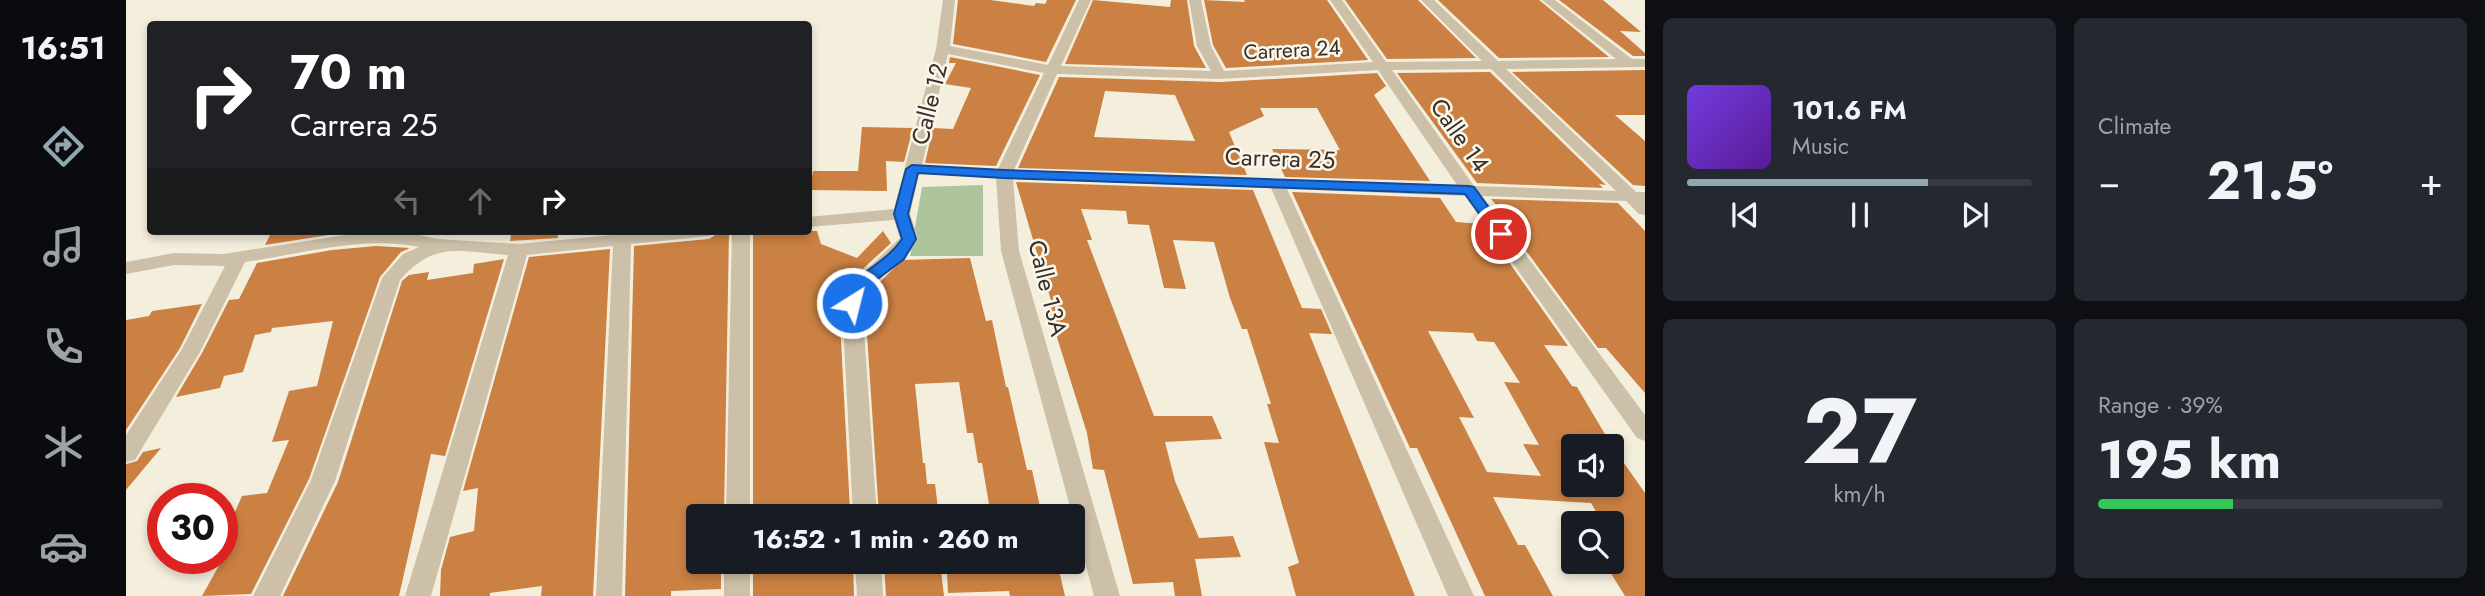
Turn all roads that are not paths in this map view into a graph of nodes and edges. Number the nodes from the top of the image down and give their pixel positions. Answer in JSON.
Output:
{"nodes":[{"id":1,"x":949,"y":0,"type":"edge"},
{"id":2,"x":1085,"y":0,"type":"edge"},
{"id":3,"x":1195,"y":0,"type":"edge"},
{"id":4,"x":1336,"y":0,"type":"edge"},
{"id":5,"x":1427,"y":0,"type":"edge"},
{"id":6,"x":1548,"y":0,"type":"edge"},
{"id":7,"x":943,"y":49,"type":"junction"},
{"id":8,"x":1629,"y":63,"type":"junction"},
{"id":9,"x":1645,"y":63,"type":"edge"},
{"id":10,"x":1381,"y":66,"type":"junction"},
{"id":11,"x":1497,"y":66,"type":"junction"},
{"id":12,"x":1051,"y":70,"type":"junction"},
{"id":13,"x":1220,"y":75,"type":"junction"},
{"id":14,"x":1645,"y":75,"type":"edge"},
{"id":15,"x":912,"y":169,"type":"junction"},
{"id":16,"x":1004,"y":174,"type":"junction"},
{"id":17,"x":1276,"y":182,"type":"junction"},
{"id":18,"x":1469,"y":190,"type":"junction"},
{"id":19,"x":1637,"y":196,"type":"edge"},
{"id":20,"x":1645,"y":210,"type":"edge"},
{"id":21,"x":901,"y":214,"type":"junction"},
{"id":22,"x":812,"y":222,"type":"edge"},
{"id":23,"x":670,"y":235,"type":"edge"},
{"id":24,"x":741,"y":235,"type":"edge"},
{"id":25,"x":622,"y":240,"type":"junction"},
{"id":26,"x":438,"y":245,"type":"junction"},
{"id":27,"x":519,"y":250,"type":"junction"},
{"id":28,"x":239,"y":257,"type":"junction"},
{"id":29,"x":126,"y":268,"type":"edge"},
{"id":30,"x":1645,"y":432,"type":"edge"},
{"id":31,"x":127,"y":453,"type":"edge"},
{"id":32,"x":738,"y":504,"type":"edge"},
{"id":33,"x":864,"y":504,"type":"edge"},
{"id":34,"x":737,"y":574,"type":"edge"},
{"id":35,"x":869,"y":574,"type":"edge"},
{"id":36,"x":267,"y":596,"type":"edge"},
{"id":37,"x":418,"y":596,"type":"edge"},
{"id":38,"x":610,"y":596,"type":"edge"},
{"id":39,"x":737,"y":596,"type":"edge"},
{"id":40,"x":870,"y":596,"type":"edge"},
{"id":41,"x":1107,"y":596,"type":"edge"},
{"id":42,"x":1461,"y":596,"type":"edge"}],
"edges":[{"from":1,"to":7,"type":"street","name":"Calle 12"},
{"from":2,"to":12,"type":"street","name":"Calle 13A"},
{"from":3,"to":13,"type":"street"},
{"from":4,"to":10,"type":"street","name":"Calle 14"},
{"from":5,"to":11,"type":"street"},
{"from":6,"to":8,"type":"street"},
{"from":7,"to":12,"type":"street","name":"Carrera 24"},
{"from":7,"to":15,"type":"street","name":"Calle 12"},
{"from":8,"to":9,"type":"street","name":"Carrera 24"},
{"from":8,"to":11,"type":"street","name":"Carrera 24"},
{"from":8,"to":14,"type":"street"},
{"from":10,"to":11,"type":"street","name":"Carrera 24"},
{"from":10,"to":13,"type":"street","name":"Carrera 24"},
{"from":10,"to":18,"type":"street","name":"Calle 14"},
{"from":11,"to":19,"type":"street"},
{"from":12,"to":13,"type":"street","name":"Carrera 24"},
{"from":12,"to":16,"type":"street","name":"Calle 13A"},
{"from":15,"to":16,"type":"street","name":"Carrera 25"},
{"from":15,"to":21,"type":"street","name":"Calle 12"},
{"from":16,"to":17,"type":"street","name":"Carrera 25"},
{"from":16,"to":41,"type":"street","name":"Calle 13A"},
{"from":17,"to":18,"type":"street","name":"Carrera 25"},
{"from":17,"to":42,"type":"street"},
{"from":18,"to":19,"type":"street","name":"Carrera 25"},
{"from":18,"to":30,"type":"street","name":"Calle 14"},
{"from":19,"to":20,"type":"street"},
{"from":21,"to":22,"type":"street"},
{"from":21,"to":33,"type":"street","name":"Calle 12"},
{"from":23,"to":25,"type":"street"},
{"from":24,"to":32,"type":"street"},
{"from":25,"to":27,"type":"street"},
{"from":25,"to":38,"type":"street"},
{"from":26,"to":27,"type":"street"},
{"from":26,"to":28,"type":"street"},
{"from":26,"to":36,"type":"street"},
{"from":27,"to":37,"type":"street"},
{"from":28,"to":29,"type":"street"},
{"from":28,"to":31,"type":"street"},
{"from":34,"to":39,"type":"street"},
{"from":35,"to":40,"type":"street"}]}
